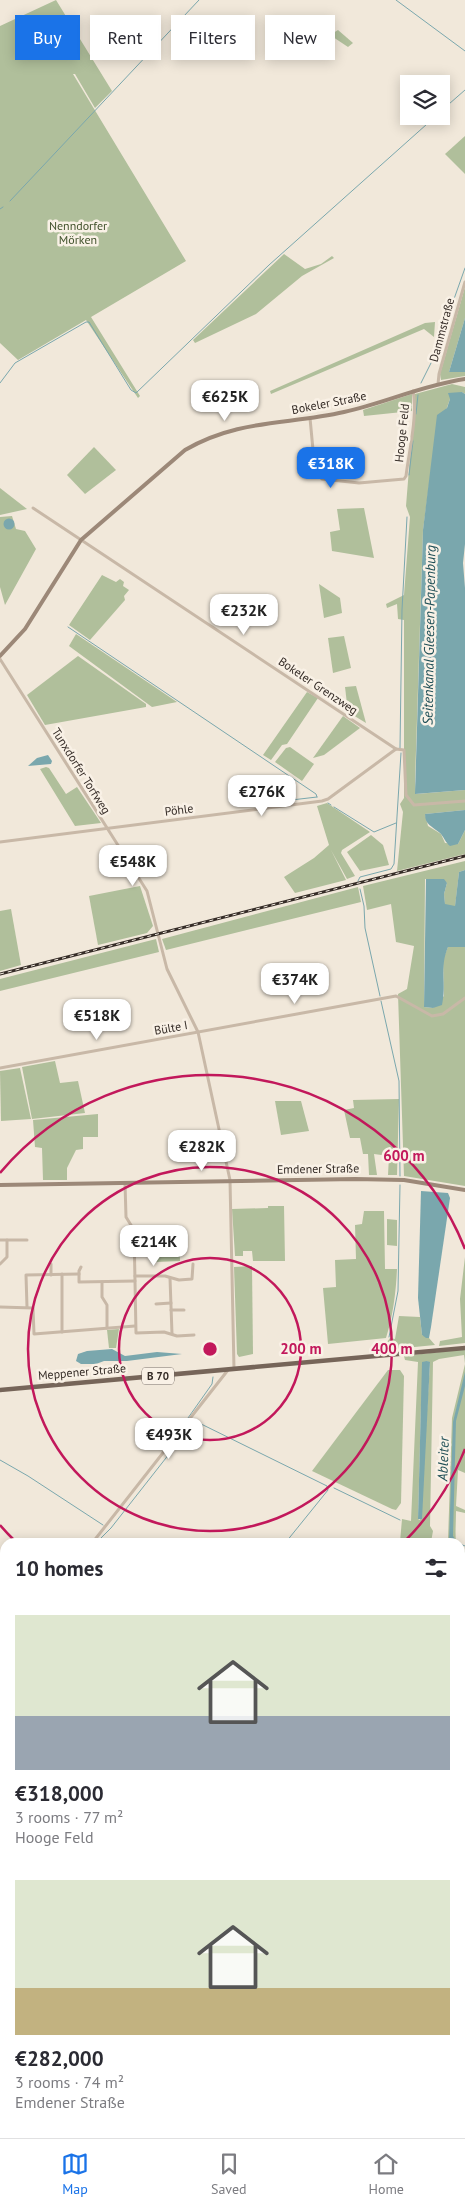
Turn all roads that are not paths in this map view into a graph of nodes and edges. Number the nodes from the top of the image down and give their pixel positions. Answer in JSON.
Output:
{"nodes":[{"id":1,"x":465,"y":282,"type":"edge"},
{"id":2,"x":465,"y":379,"type":"edge"},
{"id":3,"x":438,"y":384,"type":"junction"},
{"id":4,"x":413,"y":391,"type":"junction"},
{"id":5,"x":310,"y":418,"type":"junction"},
{"id":6,"x":33,"y":508,"type":"dead end"},
{"id":7,"x":81,"y":540,"type":"junction"},
{"id":8,"x":0,"y":657,"type":"edge"},
{"id":9,"x":396,"y":749,"type":"junction"},
{"id":10,"x":465,"y":801,"type":"edge"},
{"id":11,"x":107,"y":828,"type":"junction"},
{"id":12,"x":0,"y":842,"type":"edge"},
{"id":13,"x":465,"y":998,"type":"edge"},
{"id":14,"x":198,"y":1032,"type":"junction"},
{"id":15,"x":0,"y":1068,"type":"edge"},
{"id":16,"x":230,"y":1180,"type":"junction"},
{"id":17,"x":125,"y":1182,"type":"junction"},
{"id":18,"x":0,"y":1185,"type":"edge"},
{"id":19,"x":465,"y":1190,"type":"edge"},
{"id":20,"x":0,"y":1240,"type":"edge"},
{"id":21,"x":7,"y":1240,"type":"junction"},
{"id":22,"x":27,"y":1240,"type":"dead end"},
{"id":23,"x":135,"y":1247,"type":"junction"},
{"id":24,"x":154,"y":1247,"type":"dead end"},
{"id":25,"x":0,"y":1264,"type":"edge"},
{"id":26,"x":51,"y":1264,"type":"dead end"},
{"id":27,"x":193,"y":1264,"type":"dead end"},
{"id":28,"x":81,"y":1267,"type":"dead end"},
{"id":29,"x":51,"y":1274,"type":"junction"},
{"id":30,"x":62,"y":1274,"type":"junction"},
{"id":31,"x":79,"y":1274,"type":"junction"},
{"id":32,"x":135,"y":1276,"type":"junction"},
{"id":33,"x":170,"y":1278,"type":"junction"},
{"id":34,"x":135,"y":1281,"type":"junction"},
{"id":35,"x":102,"y":1282,"type":"junction"},
{"id":36,"x":171,"y":1303,"type":"junction"},
{"id":37,"x":156,"y":1304,"type":"dead end"},
{"id":38,"x":27,"y":1307,"type":"junction"},
{"id":39,"x":0,"y":1308,"type":"edge"},
{"id":40,"x":171,"y":1310,"type":"junction"},
{"id":41,"x":184,"y":1310,"type":"dead end"},
{"id":42,"x":135,"y":1326,"type":"junction"},
{"id":43,"x":107,"y":1328,"type":"junction"},
{"id":44,"x":62,"y":1332,"type":"junction"},
{"id":45,"x":172,"y":1334,"type":"junction"},
{"id":46,"x":194,"y":1335,"type":"dead end"},
{"id":47,"x":465,"y":1348,"type":"edge"},
{"id":48,"x":234,"y":1369,"type":"junction"},
{"id":49,"x":228,"y":1370,"type":"junction"},
{"id":50,"x":0,"y":1390,"type":"edge"},
{"id":51,"x":96,"y":1538,"type":"edge"}],
"edges":[{"from":1,"to":3,"type":"street","name":"Dammstraße"},
{"from":2,"to":3,"type":"street","name":"Bokeler Straße"},
{"from":3,"to":4,"type":"street","name":"Bokeler Straße"},
{"from":4,"to":5,"type":"street","name":"Bokeler Straße"},
{"from":4,"to":5,"type":"street","name":"Hooge Feld"},
{"from":5,"to":7,"type":"street","name":"Bokeler Straße"},
{"from":6,"to":7,"type":"street"},
{"from":7,"to":8,"type":"street","name":"Bokeler Straße"},
{"from":7,"to":9,"type":"street","name":"Bokeler Grenzweg"},
{"from":8,"to":11,"type":"street","name":"Tunxdorfer Torfweg"},
{"from":9,"to":10,"type":"street"},
{"from":9,"to":11,"type":"street","name":"Pöhle"},
{"from":11,"to":12,"type":"street","name":"Pöhle"},
{"from":11,"to":14,"type":"street","name":"Tunxdorfer Torfweg"},
{"from":13,"to":14,"type":"street","name":"Bülte I"},
{"from":14,"to":15,"type":"street","name":"Bülte I"},
{"from":14,"to":16,"type":"street","name":"Tunxdorfer Torfweg"},
{"from":16,"to":17,"type":"street","name":"Emdener Straße"},
{"from":16,"to":19,"type":"street","name":"Emdener Straße"},
{"from":16,"to":48,"type":"street"},
{"from":17,"to":18,"type":"street","name":"Emdener Straße"},
{"from":17,"to":23,"type":"street"},
{"from":20,"to":21,"type":"street"},
{"from":21,"to":22,"type":"street"},
{"from":21,"to":25,"type":"street"},
{"from":23,"to":24,"type":"street"},
{"from":23,"to":32,"type":"street"},
{"from":26,"to":29,"type":"street"},
{"from":27,"to":33,"type":"street"},
{"from":28,"to":31,"type":"street"},
{"from":29,"to":30,"type":"street"},
{"from":29,"to":38,"type":"street"},
{"from":30,"to":31,"type":"street"},
{"from":30,"to":44,"type":"street"},
{"from":31,"to":35,"type":"street"},
{"from":32,"to":33,"type":"street"},
{"from":32,"to":34,"type":"street"},
{"from":33,"to":36,"type":"street"},
{"from":34,"to":35,"type":"street"},
{"from":34,"to":42,"type":"street"},
{"from":35,"to":43,"type":"street"},
{"from":36,"to":37,"type":"street"},
{"from":36,"to":40,"type":"street"},
{"from":38,"to":39,"type":"street"},
{"from":38,"to":44,"type":"street"},
{"from":40,"to":41,"type":"street"},
{"from":40,"to":45,"type":"street"},
{"from":42,"to":43,"type":"street"},
{"from":42,"to":45,"type":"street"},
{"from":43,"to":44,"type":"street"},
{"from":45,"to":46,"type":"street"},
{"from":47,"to":48,"type":"main road","name":"Meppener Straße","number":"B 70"},
{"from":48,"to":49,"type":"main road","name":"Meppener Straße","number":"B 70"},
{"from":49,"to":50,"type":"main road","name":"Meppener Straße","number":"B 70"},
{"from":49,"to":51,"type":"street"}]}
